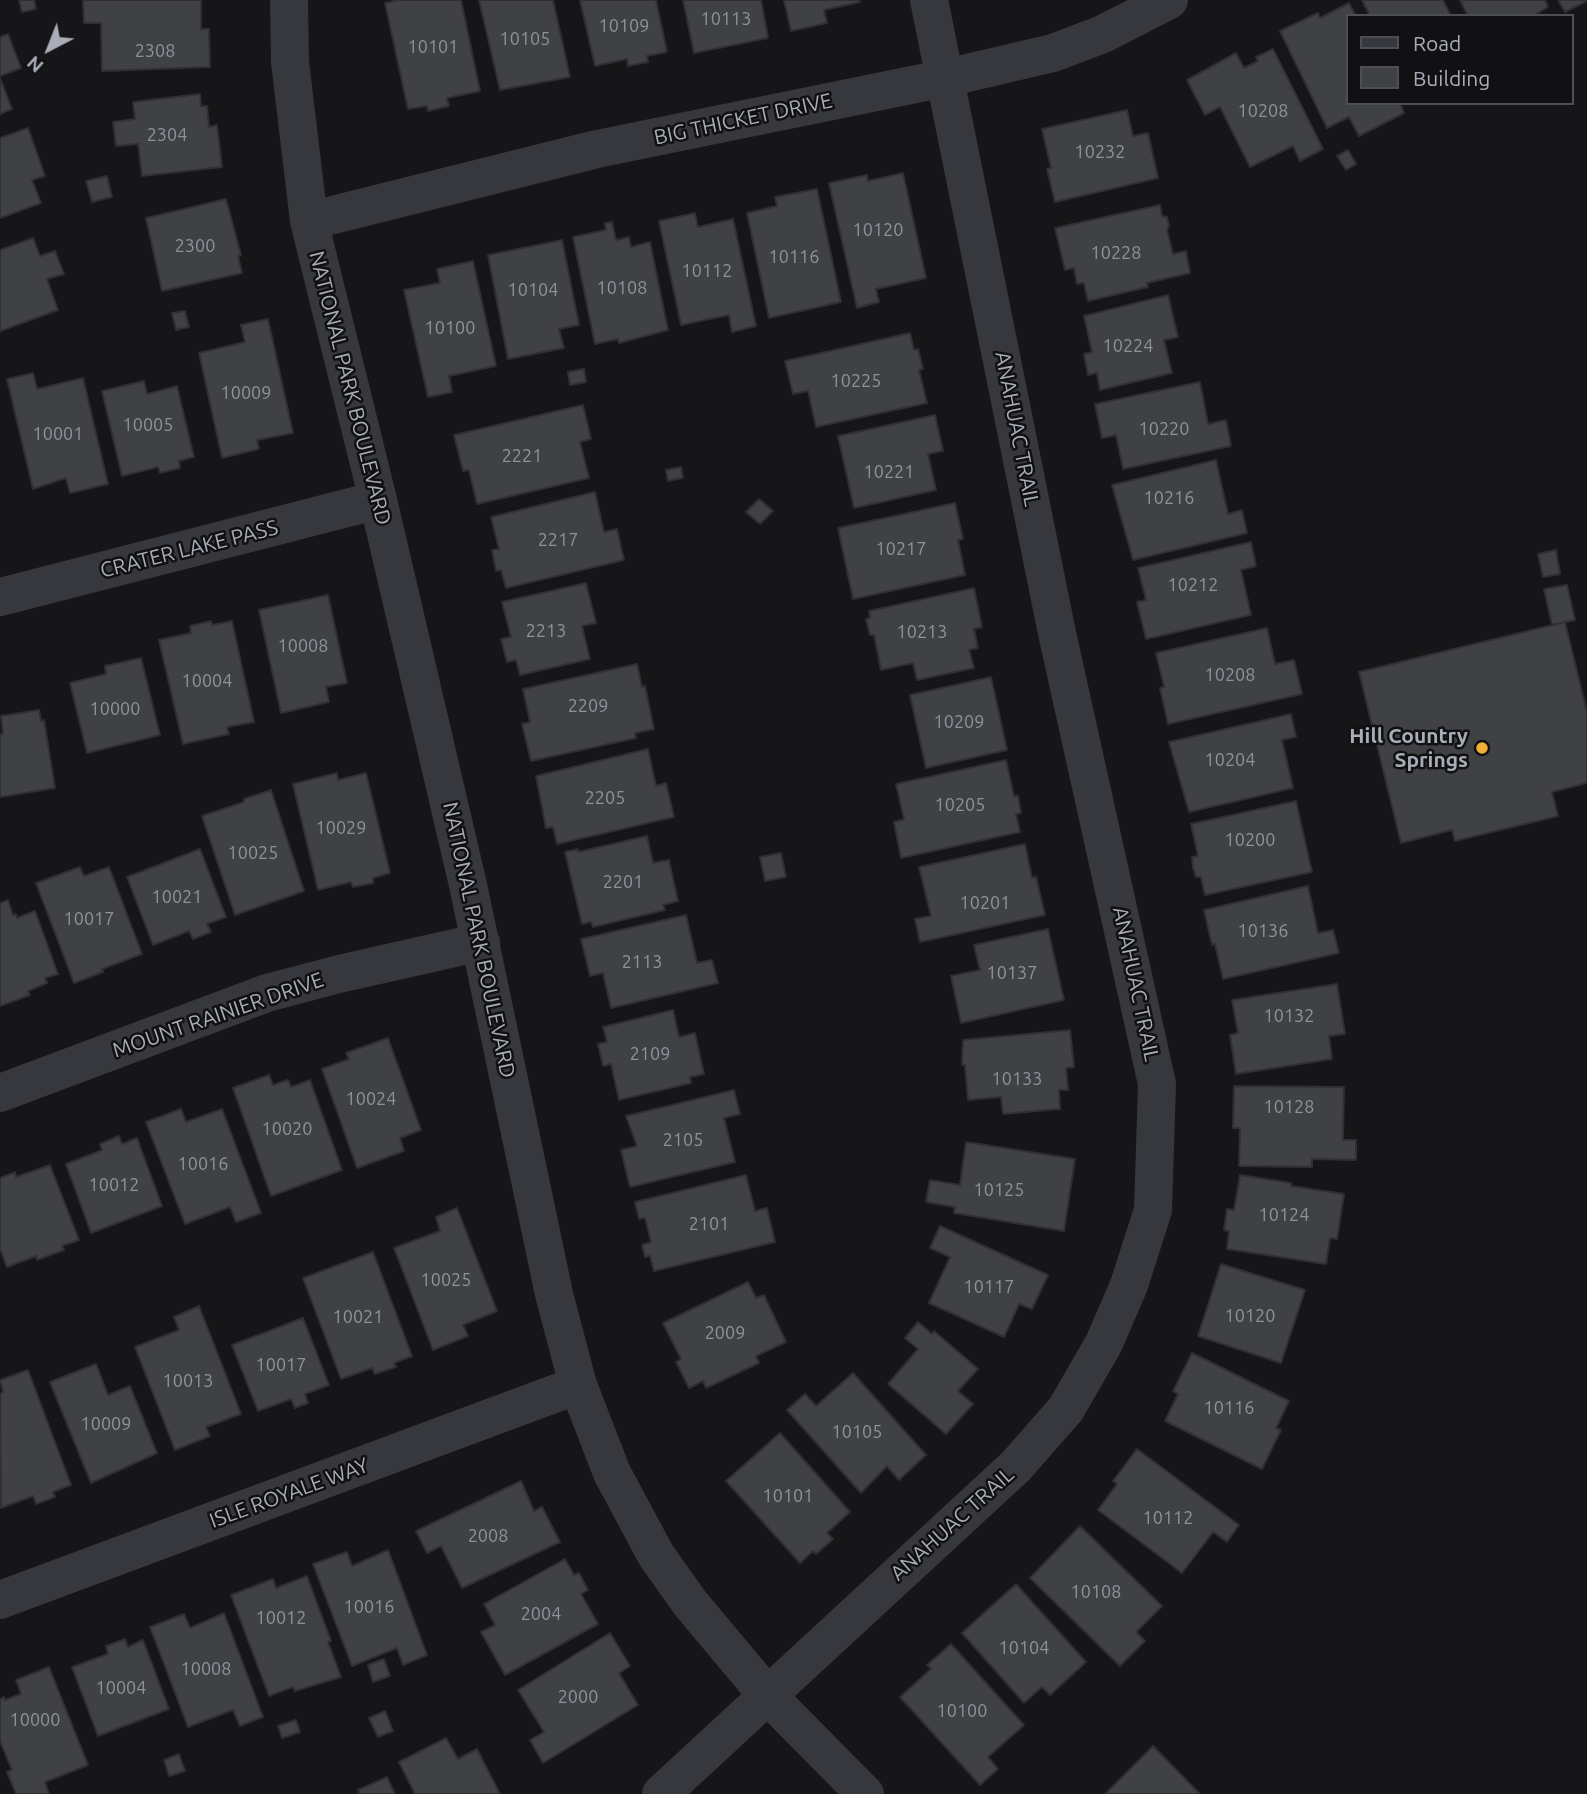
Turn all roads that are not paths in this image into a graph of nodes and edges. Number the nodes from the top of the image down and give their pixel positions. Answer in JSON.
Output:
{"nodes":[{"id":1,"x":289,"y":0,"type":"edge"},
{"id":2,"x":929,"y":0,"type":"edge"},
{"id":3,"x":1169,"y":0,"type":"edge"},
{"id":4,"x":946,"y":78,"type":"junction"},
{"id":5,"x":309,"y":221,"type":"junction"},
{"id":6,"x":378,"y":500,"type":"junction"},
{"id":7,"x":0,"y":597,"type":"edge"},
{"id":8,"x":481,"y":942,"type":"junction"},
{"id":9,"x":0,"y":1093,"type":"edge"},
{"id":10,"x":578,"y":1385,"type":"junction"},
{"id":11,"x":0,"y":1600,"type":"edge"},
{"id":12,"x":767,"y":1695,"type":"junction"},
{"id":13,"x":661,"y":1794,"type":"edge"},
{"id":14,"x":865,"y":1794,"type":"edge"}],
"edges":[{"from":1,"to":5,"type":"street","name":"NATIONAL PARK BOULEVARD"},
{"from":2,"to":4,"type":"street","name":"ANAHUAC TRAIL"},
{"from":3,"to":4,"type":"street","name":"BIG THICKET DRIVE"},
{"from":4,"to":5,"type":"street","name":"BIG THICKET DRIVE"},
{"from":4,"to":12,"type":"street","name":"ANAHUAC TRAIL"},
{"from":5,"to":6,"type":"street","name":"NATIONAL PARK BOULEVARD"},
{"from":6,"to":7,"type":"street","name":"CRATER LAKE PASS"},
{"from":6,"to":8,"type":"street","name":"NATIONAL PARK BOULEVARD"},
{"from":8,"to":9,"type":"street","name":"MOUNT RAINIER DRIVE"},
{"from":8,"to":10,"type":"street","name":"NATIONAL PARK BOULEVARD"},
{"from":10,"to":11,"type":"street","name":"ISLE ROYALE WAY"},
{"from":10,"to":12,"type":"street","name":"NATIONAL PARK BOULEVARD"},
{"from":12,"to":13,"type":"street","name":"ANAHUAC TRAIL"},
{"from":12,"to":14,"type":"street","name":"NATIONAL PARK BOULEVARD"}]}
